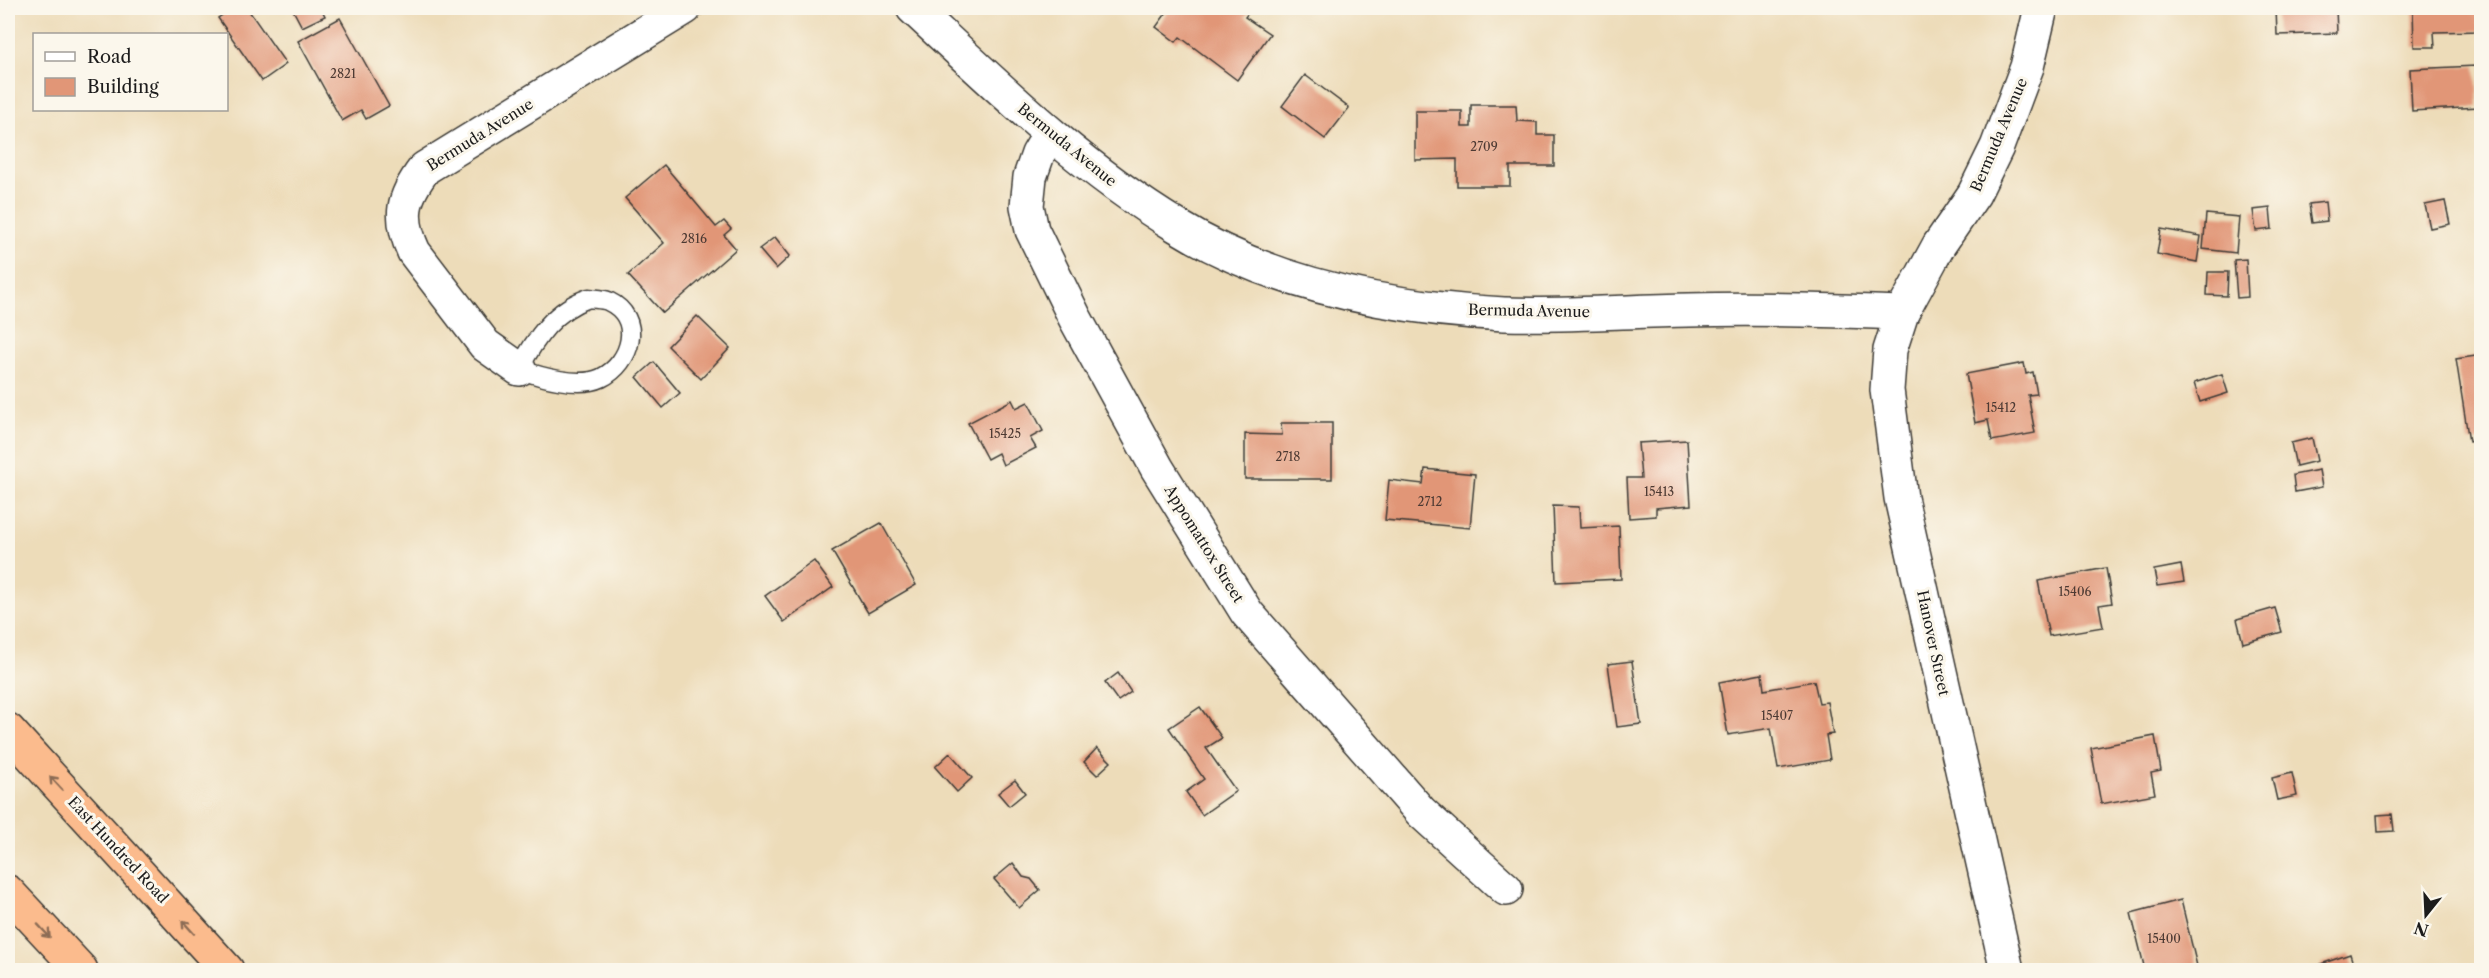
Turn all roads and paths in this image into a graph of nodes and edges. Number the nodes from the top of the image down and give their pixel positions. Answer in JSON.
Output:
{"nodes":[{"id":1,"x":685,"y":8,"type":"edge"},
{"id":2,"x":913,"y":8,"type":"edge"},
{"id":3,"x":2041,"y":8,"type":"edge"},
{"id":4,"x":1050,"y":134,"type":"junction"},
{"id":5,"x":1902,"y":313,"type":"junction"},
{"id":6,"x":519,"y":369,"type":"junction"},
{"id":7,"x":8,"y":730,"type":"edge"},
{"id":8,"x":1506,"y":889,"type":"dead end"},
{"id":9,"x":8,"y":892,"type":"edge"},
{"id":10,"x":81,"y":970,"type":"edge"},
{"id":11,"x":227,"y":970,"type":"edge"},
{"id":12,"x":2007,"y":970,"type":"edge"}],
"edges":[{"from":1,"to":6,"type":"street","name":"Bermuda Avenue"},
{"from":2,"to":4,"type":"street","name":"Bermuda Avenue"},
{"from":3,"to":5,"type":"street","name":"Bermuda Avenue"},
{"from":4,"to":5,"type":"street","name":"Bermuda Avenue"},
{"from":4,"to":8,"type":"street","name":"Appomattox Street"},
{"from":5,"to":12,"type":"street","name":"Hanover Street"},
{"from":6,"to":6,"type":"lane"},
{"from":11,"to":7,"type":"highway","name":"East Hundred Road","one_way":true},
{"from":9,"to":10,"type":"highway","one_way":true}]}
